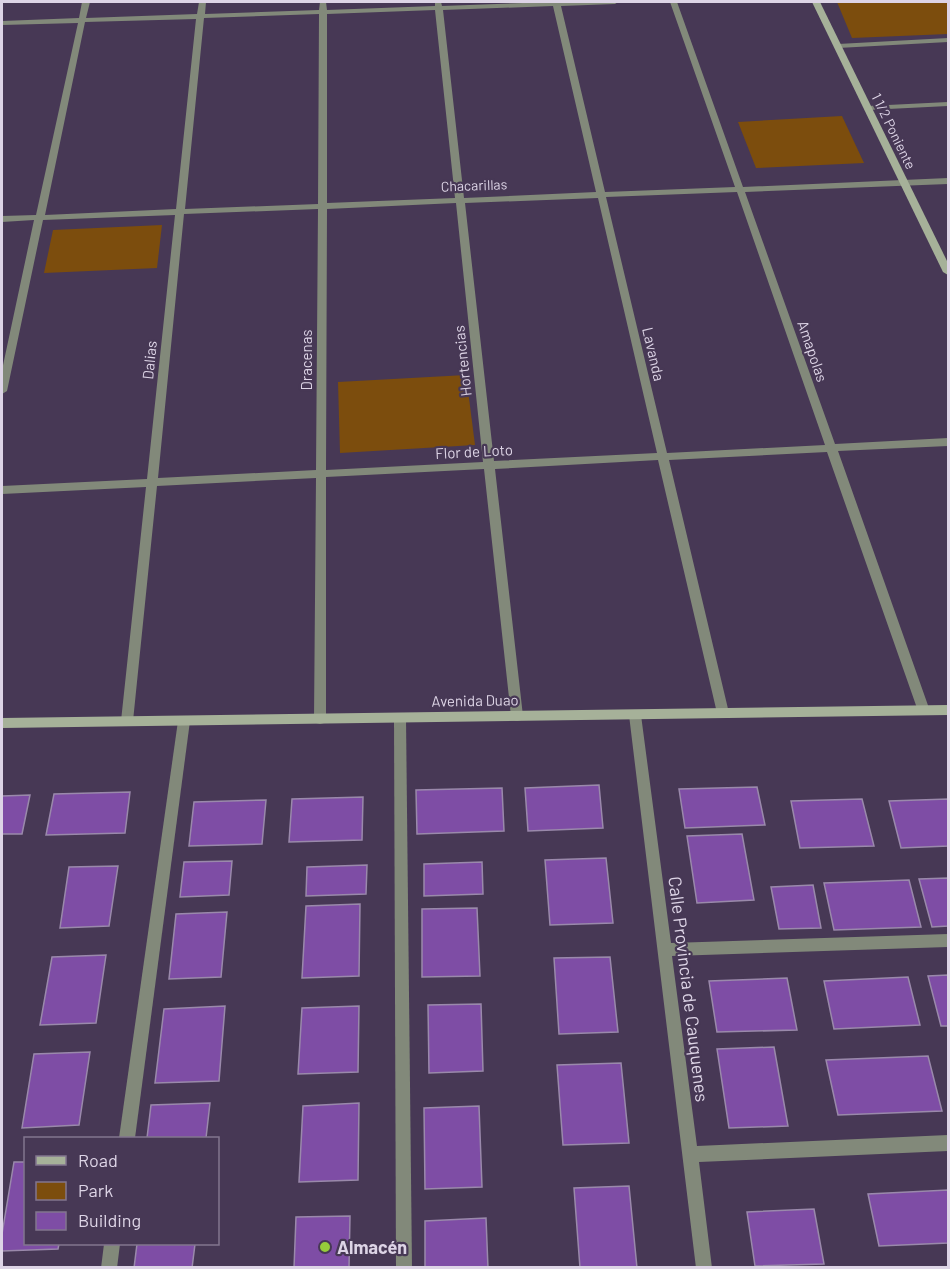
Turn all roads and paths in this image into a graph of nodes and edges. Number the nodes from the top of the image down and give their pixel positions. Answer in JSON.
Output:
{"nodes":[{"id":1,"x":86,"y":2,"type":"edge"},
{"id":2,"x":201,"y":2,"type":"edge"},
{"id":3,"x":615,"y":2,"type":"edge"},
{"id":4,"x":674,"y":2,"type":"edge"},
{"id":5,"x":816,"y":2,"type":"edge"},
{"id":6,"x":556,"y":3,"type":"edge"},
{"id":7,"x":438,"y":5,"type":"edge"},
{"id":8,"x":323,"y":7,"type":"edge"},
{"id":9,"x":200,"y":16,"type":"junction"},
{"id":10,"x":81,"y":21,"type":"junction"},
{"id":11,"x":2,"y":24,"type":"edge"},
{"id":12,"x":948,"y":40,"type":"edge"},
{"id":13,"x":838,"y":45,"type":"junction"},
{"id":14,"x":948,"y":104,"type":"edge"},
{"id":15,"x":868,"y":108,"type":"junction"},
{"id":16,"x":948,"y":181,"type":"edge"},
{"id":17,"x":905,"y":182,"type":"junction"},
{"id":18,"x":740,"y":188,"type":"junction"},
{"id":19,"x":601,"y":194,"type":"junction"},
{"id":20,"x":459,"y":199,"type":"junction"},
{"id":21,"x":322,"y":205,"type":"junction"},
{"id":22,"x":180,"y":211,"type":"junction"},
{"id":23,"x":39,"y":217,"type":"junction"},
{"id":24,"x":2,"y":219,"type":"edge"},
{"id":25,"x":948,"y":272,"type":"edge"},
{"id":26,"x":2,"y":391,"type":"edge"},
{"id":27,"x":948,"y":442,"type":"edge"},
{"id":28,"x":831,"y":448,"type":"junction"},
{"id":29,"x":663,"y":456,"type":"junction"},
{"id":30,"x":489,"y":465,"type":"junction"},
{"id":31,"x":321,"y":474,"type":"junction"},
{"id":32,"x":151,"y":482,"type":"junction"},
{"id":33,"x":2,"y":490,"type":"edge"},
{"id":34,"x":948,"y":710,"type":"edge"},
{"id":35,"x":924,"y":711,"type":"junction"},
{"id":36,"x":723,"y":713,"type":"junction"},
{"id":37,"x":635,"y":715,"type":"junction"},
{"id":38,"x":517,"y":716,"type":"junction"},
{"id":39,"x":400,"y":718,"type":"junction"},
{"id":40,"x":320,"y":719,"type":"junction"},
{"id":41,"x":184,"y":721,"type":"junction"},
{"id":42,"x":127,"y":722,"type":"junction"},
{"id":43,"x":2,"y":723,"type":"edge"},
{"id":44,"x":948,"y":940,"type":"edge"},
{"id":45,"x":665,"y":950,"type":"junction"},
{"id":46,"x":127,"y":1137,"type":"edge"},
{"id":47,"x":948,"y":1143,"type":"edge"},
{"id":48,"x":690,"y":1154,"type":"junction"},
{"id":49,"x":112,"y":1245,"type":"edge"},
{"id":50,"x":109,"y":1268,"type":"edge"},
{"id":51,"x":404,"y":1268,"type":"edge"},
{"id":52,"x":704,"y":1268,"type":"edge"}],
"edges":[{"from":1,"to":10,"type":"street"},
{"from":2,"to":9,"type":"street","name":"Dalias"},
{"from":3,"to":6,"type":"street"},
{"from":4,"to":18,"type":"street","name":"Amapolas"},
{"from":5,"to":13,"type":"street","name":"1 1/2 Poniente"},
{"from":6,"to":7,"type":"street"},
{"from":6,"to":19,"type":"street","name":"Lavanda"},
{"from":7,"to":8,"type":"street"},
{"from":7,"to":20,"type":"street","name":"Hortencias"},
{"from":8,"to":9,"type":"street"},
{"from":8,"to":21,"type":"street","name":"Dracenas"},
{"from":9,"to":10,"type":"street"},
{"from":9,"to":22,"type":"street","name":"Dalias"},
{"from":10,"to":11,"type":"street"},
{"from":10,"to":23,"type":"street"},
{"from":12,"to":13,"type":"street"},
{"from":13,"to":15,"type":"street","name":"1 1/2 Poniente"},
{"from":14,"to":15,"type":"street"},
{"from":15,"to":17,"type":"street","name":"1 1/2 Poniente"},
{"from":16,"to":17,"type":"street","name":"Chacarillas"},
{"from":17,"to":18,"type":"street","name":"Chacarillas"},
{"from":17,"to":25,"type":"street","name":"1 1/2 Poniente"},
{"from":18,"to":19,"type":"street","name":"Chacarillas"},
{"from":18,"to":28,"type":"street","name":"Amapolas"},
{"from":19,"to":20,"type":"street","name":"Chacarillas"},
{"from":19,"to":29,"type":"street","name":"Lavanda"},
{"from":20,"to":21,"type":"street","name":"Chacarillas"},
{"from":20,"to":30,"type":"street","name":"Hortencias"},
{"from":21,"to":22,"type":"street","name":"Chacarillas"},
{"from":21,"to":31,"type":"street","name":"Dracenas"},
{"from":22,"to":23,"type":"street","name":"Chacarillas"},
{"from":22,"to":32,"type":"street","name":"Dalias"},
{"from":23,"to":24,"type":"street","name":"Chacarillas"},
{"from":23,"to":26,"type":"street"},
{"from":27,"to":28,"type":"street","name":"Flor de Loto"},
{"from":28,"to":29,"type":"street","name":"Flor de Loto"},
{"from":28,"to":35,"type":"street","name":"Amapolas"},
{"from":29,"to":30,"type":"street","name":"Flor de Loto"},
{"from":29,"to":36,"type":"street","name":"Lavanda"},
{"from":30,"to":31,"type":"street","name":"Flor de Loto"},
{"from":30,"to":38,"type":"street","name":"Hortencias"},
{"from":31,"to":32,"type":"street","name":"Flor de Loto"},
{"from":31,"to":40,"type":"street","name":"Dracenas"},
{"from":32,"to":33,"type":"street","name":"Flor de Loto"},
{"from":32,"to":42,"type":"street","name":"Dalias"},
{"from":34,"to":35,"type":"street","name":"Avenida Duao"},
{"from":35,"to":36,"type":"street","name":"Avenida Duao"},
{"from":36,"to":37,"type":"street","name":"Avenida Duao"},
{"from":37,"to":38,"type":"street","name":"Avenida Duao"},
{"from":37,"to":45,"type":"street","name":"Calle Provincia de Cauquenes"},
{"from":38,"to":39,"type":"street","name":"Avenida Duao"},
{"from":39,"to":40,"type":"street","name":"Avenida Duao"},
{"from":39,"to":51,"type":"street"},
{"from":40,"to":41,"type":"street","name":"Avenida Duao"},
{"from":41,"to":42,"type":"street","name":"Avenida Duao"},
{"from":41,"to":46,"type":"street"},
{"from":42,"to":43,"type":"street","name":"Avenida Duao"},
{"from":44,"to":45,"type":"street"},
{"from":45,"to":48,"type":"street","name":"Calle Provincia de Cauquenes"},
{"from":47,"to":48,"type":"street"},
{"from":48,"to":52,"type":"street","name":"Calle Provincia de Cauquenes"},
{"from":49,"to":50,"type":"street"}]}
